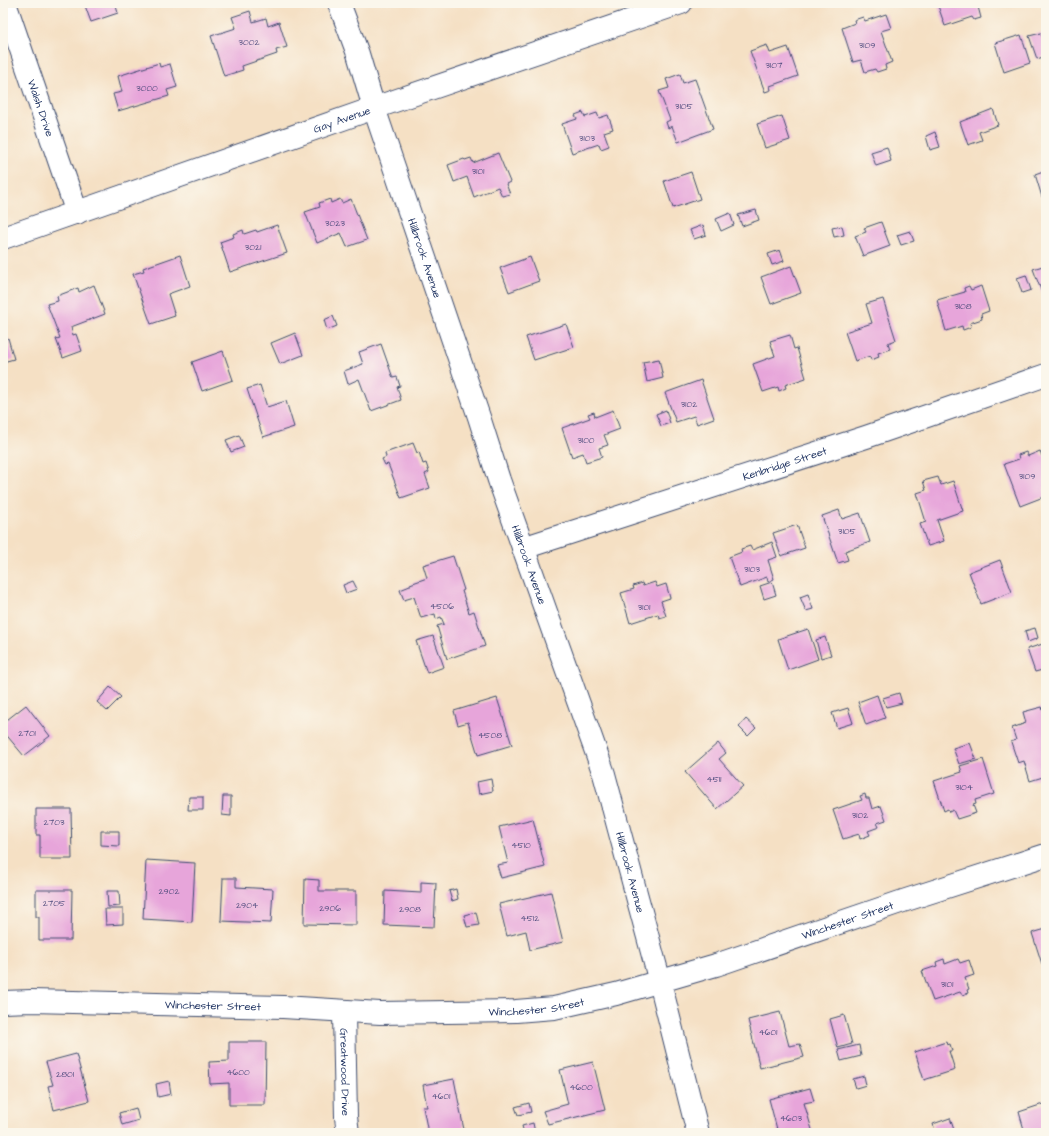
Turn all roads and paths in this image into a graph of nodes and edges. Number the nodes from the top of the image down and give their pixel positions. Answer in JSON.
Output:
{"nodes":[{"id":1,"x":5,"y":3,"type":"edge"},
{"id":2,"x":340,"y":3,"type":"edge"},
{"id":3,"x":681,"y":3,"type":"edge"},
{"id":4,"x":374,"y":108,"type":"junction"},
{"id":5,"x":77,"y":213,"type":"junction"},
{"id":6,"x":3,"y":238,"type":"edge"},
{"id":7,"x":1046,"y":375,"type":"edge"},
{"id":8,"x":522,"y":548,"type":"junction"},
{"id":9,"x":1046,"y":854,"type":"edge"},
{"id":10,"x":660,"y":982,"type":"junction"},
{"id":11,"x":3,"y":1002,"type":"edge"},
{"id":12,"x":344,"y":1012,"type":"junction"},
{"id":13,"x":348,"y":1133,"type":"edge"},
{"id":14,"x":698,"y":1133,"type":"edge"}],
"edges":[{"from":1,"to":5,"type":"street","name":"Walsh Drive"},
{"from":2,"to":4,"type":"street","name":"Hillbrook Avenue"},
{"from":3,"to":4,"type":"street","name":"Gay Avenue"},
{"from":4,"to":5,"type":"street","name":"Gay Avenue"},
{"from":4,"to":8,"type":"street","name":"Hillbrook Avenue"},
{"from":5,"to":6,"type":"street","name":"Gay Avenue"},
{"from":7,"to":8,"type":"street","name":"Kenbridge Street"},
{"from":8,"to":10,"type":"street","name":"Hillbrook Avenue"},
{"from":9,"to":10,"type":"street","name":"Winchester Street"},
{"from":10,"to":12,"type":"street","name":"Winchester Street"},
{"from":10,"to":14,"type":"street","name":"Hillbrook Avenue"},
{"from":11,"to":12,"type":"street","name":"Winchester Street"},
{"from":12,"to":13,"type":"street","name":"Greatwood Drive"}]}
